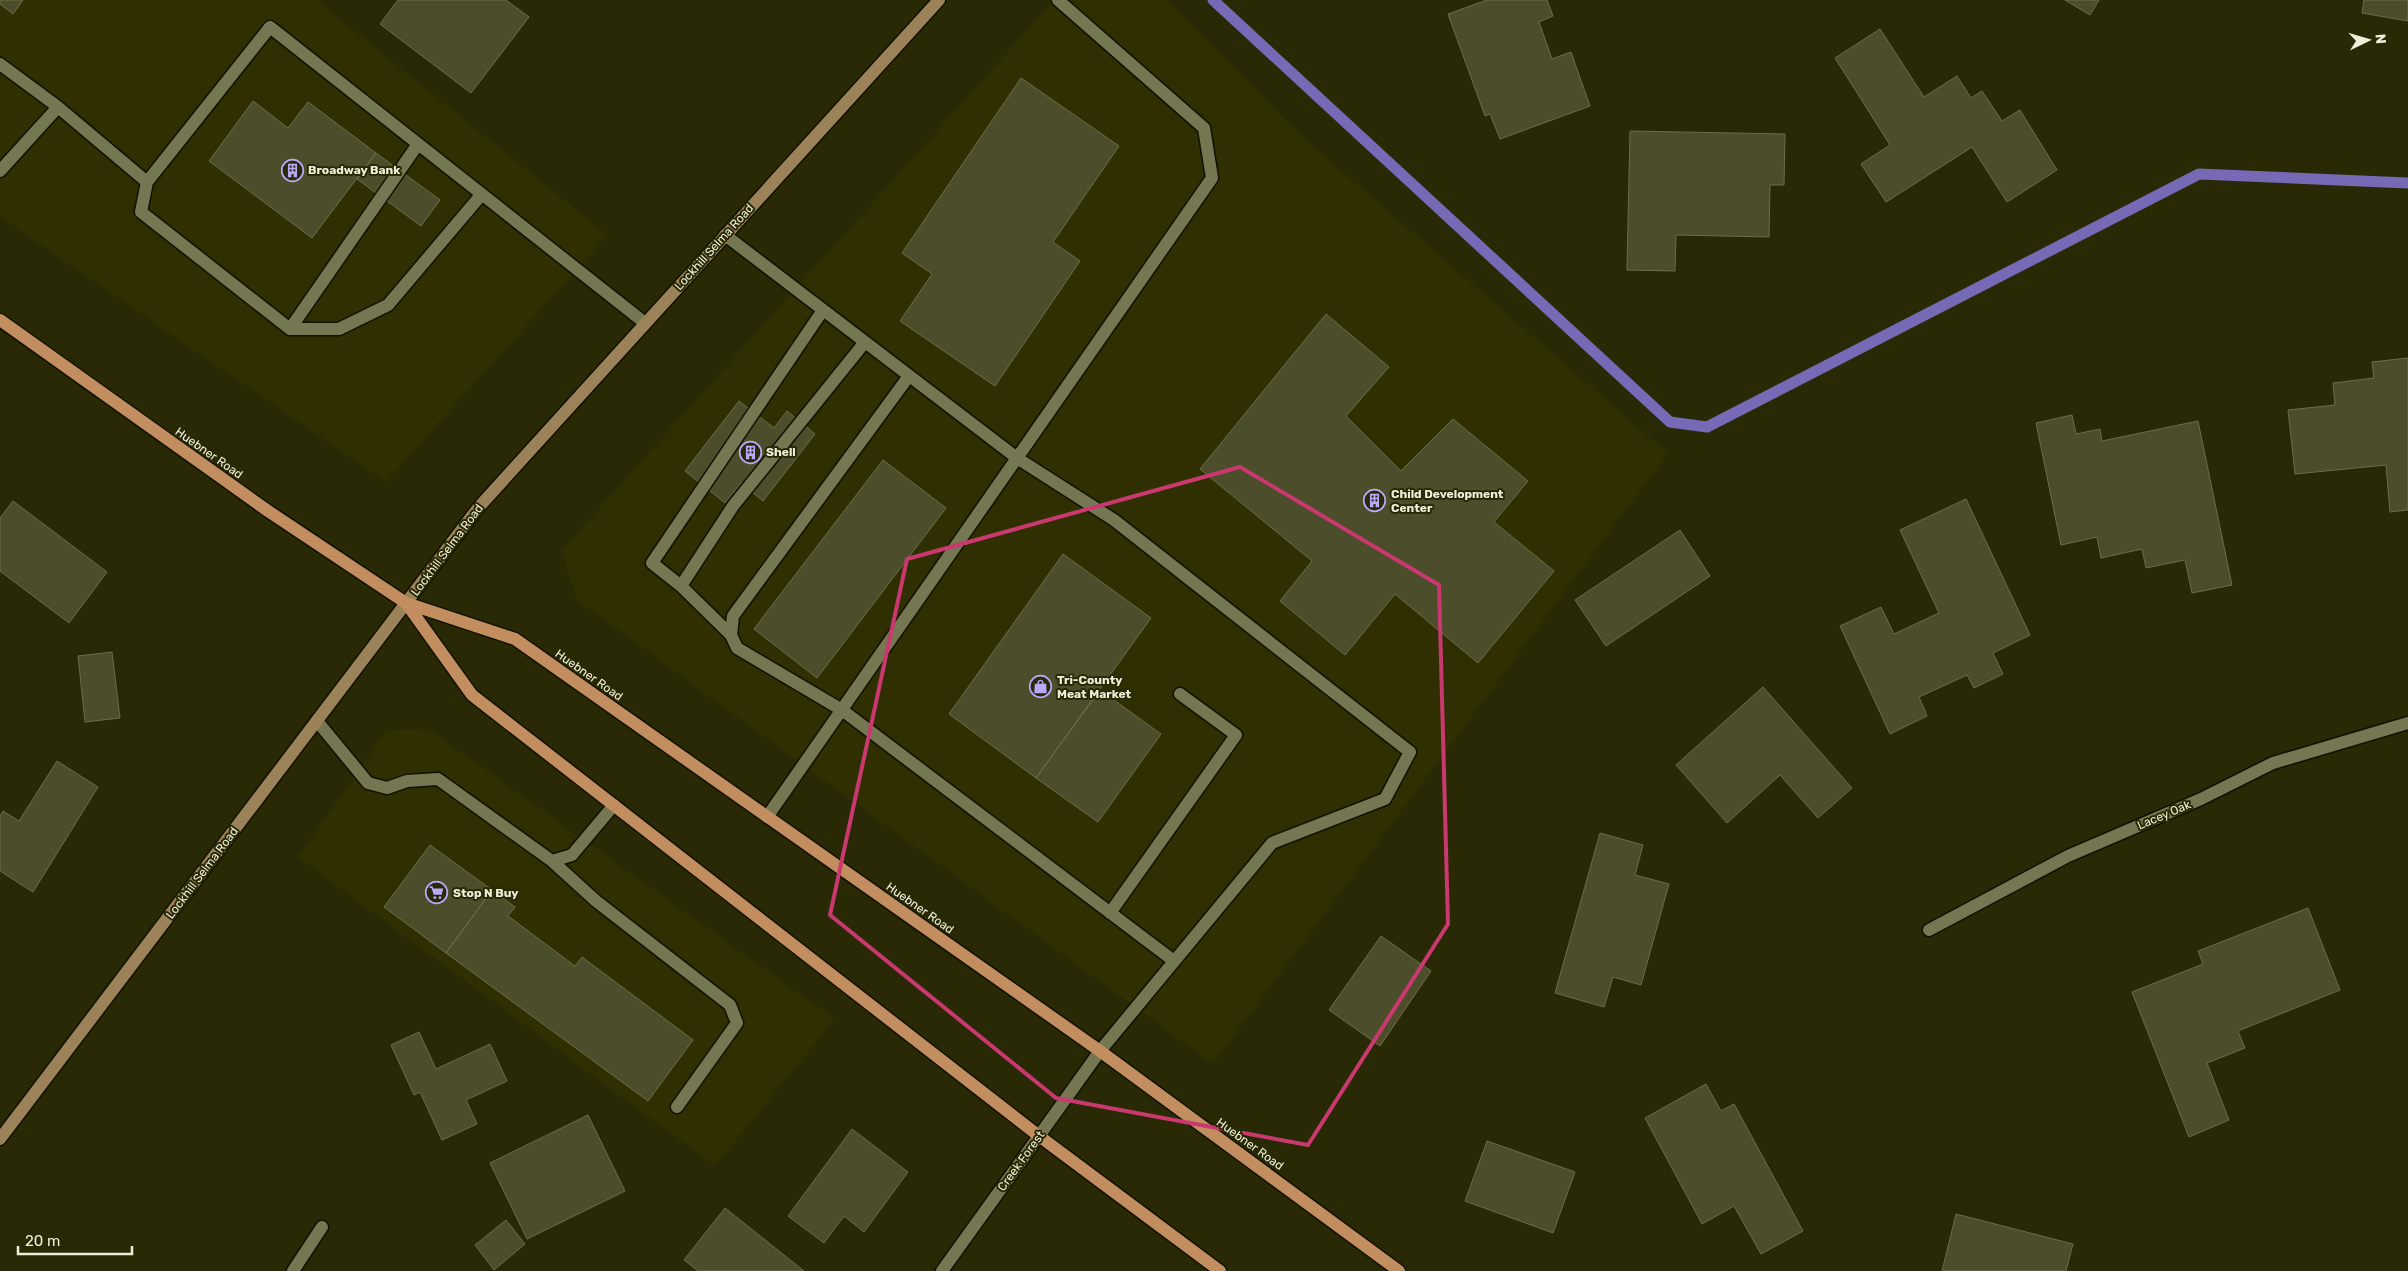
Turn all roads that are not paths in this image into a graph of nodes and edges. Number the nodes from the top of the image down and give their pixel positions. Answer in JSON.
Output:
{"nodes":[{"id":1,"x":939,"y":0,"type":"edge"},
{"id":2,"x":1058,"y":0,"type":"edge"},
{"id":3,"x":0,"y":64,"type":"edge"},
{"id":4,"x":58,"y":108,"type":"junction"},
{"id":5,"x":418,"y":144,"type":"junction"},
{"id":6,"x":0,"y":171,"type":"edge"},
{"id":7,"x":147,"y":182,"type":"junction"},
{"id":8,"x":482,"y":194,"type":"junction"},
{"id":9,"x":725,"y":235,"type":"junction"},
{"id":10,"x":823,"y":310,"type":"junction"},
{"id":11,"x":0,"y":320,"type":"edge"},
{"id":12,"x":645,"y":323,"type":"junction"},
{"id":13,"x":290,"y":329,"type":"junction"},
{"id":14,"x":865,"y":342,"type":"junction"},
{"id":15,"x":909,"y":376,"type":"junction"},
{"id":16,"x":1017,"y":458,"type":"junction"},
{"id":17,"x":681,"y":586,"type":"junction"},
{"id":18,"x":406,"y":603,"type":"junction"},
{"id":19,"x":731,"y":635,"type":"junction"},
{"id":20,"x":1180,"y":694,"type":"dead end"},
{"id":21,"x":842,"y":710,"type":"junction"},
{"id":22,"x":317,"y":721,"type":"junction"},
{"id":23,"x":2408,"y":722,"type":"edge"},
{"id":24,"x":614,"y":805,"type":"junction"},
{"id":25,"x":768,"y":817,"type":"junction"},
{"id":26,"x":552,"y":860,"type":"junction"},
{"id":27,"x":1110,"y":913,"type":"junction"},
{"id":28,"x":1929,"y":930,"type":"dead end"},
{"id":29,"x":1174,"y":961,"type":"junction"},
{"id":30,"x":1100,"y":1051,"type":"junction"},
{"id":31,"x":677,"y":1107,"type":"dead end"},
{"id":32,"x":1039,"y":1136,"type":"junction"},
{"id":33,"x":0,"y":1139,"type":"edge"},
{"id":34,"x":322,"y":1226,"type":"dead end"},
{"id":35,"x":293,"y":1271,"type":"edge"},
{"id":36,"x":942,"y":1271,"type":"edge"},
{"id":37,"x":1220,"y":1271,"type":"edge"},
{"id":38,"x":1400,"y":1271,"type":"edge"}],
"edges":[{"from":1,"to":9,"type":"main road","name":"Lockhill Selma Road"},
{"from":2,"to":16,"type":"street"},
{"from":3,"to":4,"type":"street"},
{"from":4,"to":6,"type":"street"},
{"from":4,"to":7,"type":"street"},
{"from":5,"to":7,"type":"street"},
{"from":5,"to":8,"type":"street"},
{"from":5,"to":13,"type":"street"},
{"from":7,"to":13,"type":"street"},
{"from":8,"to":12,"type":"street"},
{"from":8,"to":13,"type":"street"},
{"from":9,"to":10,"type":"street"},
{"from":9,"to":12,"type":"main road","name":"Lockhill Selma Road"},
{"from":10,"to":14,"type":"street"},
{"from":10,"to":17,"type":"street"},
{"from":11,"to":18,"type":"main road","name":"Huebner Road"},
{"from":12,"to":18,"type":"main road","name":"Lockhill Selma Road"},
{"from":14,"to":15,"type":"street"},
{"from":14,"to":17,"type":"street"},
{"from":15,"to":16,"type":"street"},
{"from":15,"to":19,"type":"street"},
{"from":16,"to":21,"type":"street"},
{"from":16,"to":29,"type":"street","name":"Creek Forest"},
{"from":17,"to":19,"type":"street"},
{"from":18,"to":22,"type":"main road","name":"Lockhill Selma Road"},
{"from":18,"to":24,"type":"main road","name":"Huebner Road"},
{"from":18,"to":25,"type":"main road","name":"Huebner Road"},
{"from":19,"to":21,"type":"street"},
{"from":20,"to":27,"type":"street"},
{"from":21,"to":25,"type":"street"},
{"from":21,"to":27,"type":"street"},
{"from":22,"to":26,"type":"street"},
{"from":22,"to":33,"type":"main road","name":"Lockhill Selma Road"},
{"from":23,"to":28,"type":"street","name":"Lacey Oak"},
{"from":24,"to":26,"type":"street"},
{"from":24,"to":32,"type":"main road","name":"Huebner Road"},
{"from":25,"to":30,"type":"main road","name":"Huebner Road"},
{"from":26,"to":31,"type":"street"},
{"from":27,"to":29,"type":"street"},
{"from":29,"to":30,"type":"street","name":"Creek Forest"},
{"from":30,"to":32,"type":"street","name":"Creek Forest"},
{"from":30,"to":38,"type":"main road","name":"Huebner Road"},
{"from":32,"to":36,"type":"street","name":"Creek Forest"},
{"from":32,"to":37,"type":"main road","name":"Huebner Road"},
{"from":34,"to":35,"type":"street"}]}
